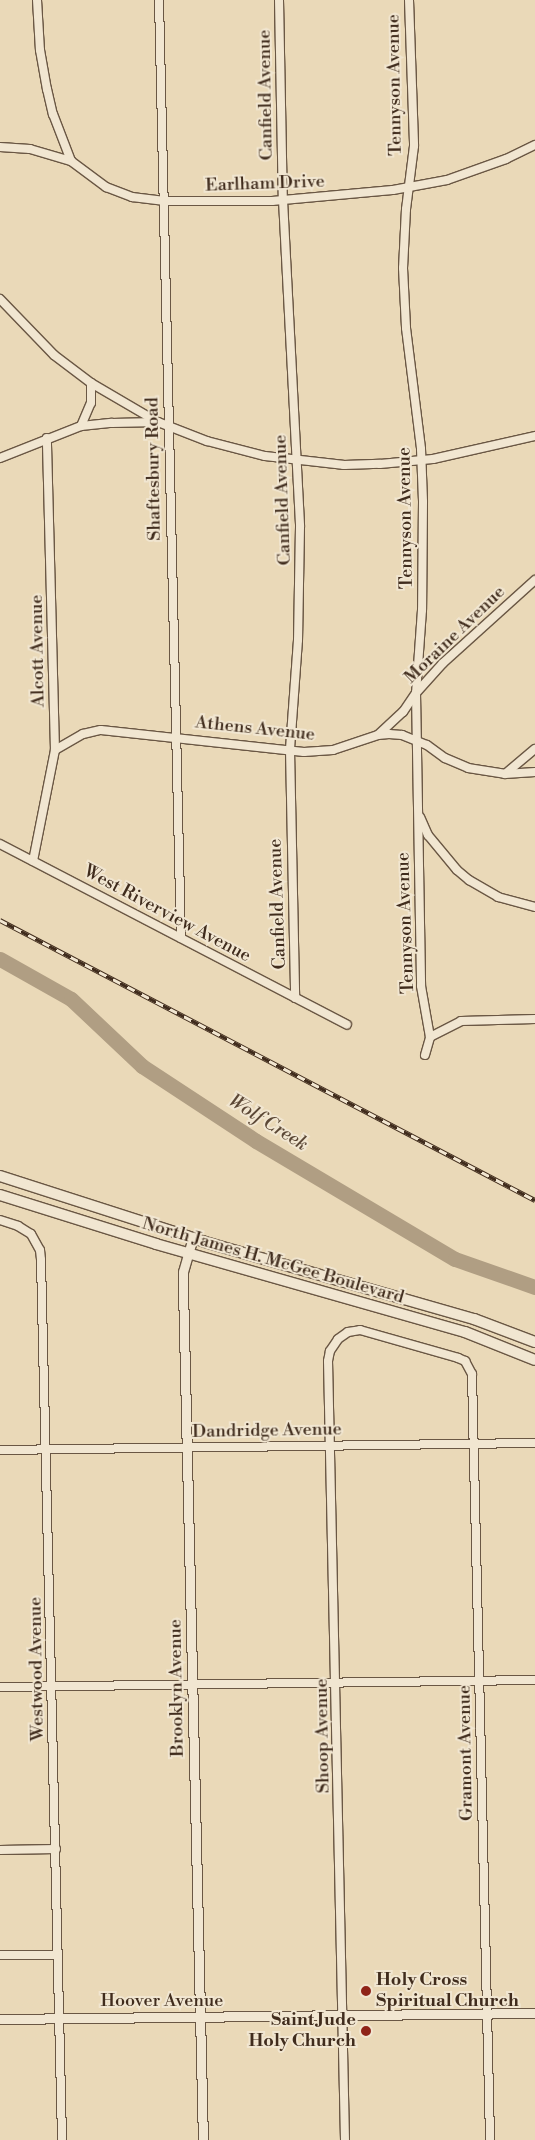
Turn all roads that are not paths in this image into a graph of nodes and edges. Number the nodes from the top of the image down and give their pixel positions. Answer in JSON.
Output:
{"nodes":[{"id":1,"x":37,"y":0,"type":"edge"},
{"id":2,"x":159,"y":0,"type":"edge"},
{"id":3,"x":279,"y":0,"type":"edge"},
{"id":4,"x":409,"y":0,"type":"edge"},
{"id":5,"x":535,"y":145,"type":"edge"},
{"id":6,"x":0,"y":147,"type":"edge"},
{"id":7,"x":71,"y":161,"type":"junction"},
{"id":8,"x":409,"y":187,"type":"junction"},
{"id":9,"x":283,"y":200,"type":"junction"},
{"id":10,"x":163,"y":201,"type":"junction"},
{"id":11,"x":0,"y":299,"type":"edge"},
{"id":12,"x":91,"y":383,"type":"junction"},
{"id":13,"x":158,"y":422,"type":"junction"},
{"id":14,"x":81,"y":426,"type":"junction"},
{"id":15,"x":168,"y":426,"type":"junction"},
{"id":16,"x":535,"y":436,"type":"edge"},
{"id":17,"x":47,"y":438,"type":"junction"},
{"id":18,"x":0,"y":458,"type":"edge"},
{"id":19,"x":421,"y":460,"type":"junction"},
{"id":20,"x":297,"y":461,"type":"junction"},
{"id":21,"x":535,"y":580,"type":"edge"},
{"id":22,"x":416,"y":693,"type":"junction"},
{"id":23,"x":378,"y":735,"type":"junction"},
{"id":24,"x":176,"y":737,"type":"junction"},
{"id":25,"x":417,"y":741,"type":"junction"},
{"id":26,"x":535,"y":748,"type":"edge"},
{"id":27,"x":55,"y":750,"type":"junction"},
{"id":28,"x":290,"y":750,"type":"junction"},
{"id":29,"x":535,"y":772,"type":"edge"},
{"id":30,"x":505,"y":774,"type":"junction"},
{"id":31,"x":418,"y":813,"type":"junction"},
{"id":32,"x":0,"y":844,"type":"edge"},
{"id":33,"x":33,"y":861,"type":"junction"},
{"id":34,"x":535,"y":907,"type":"edge"},
{"id":35,"x":181,"y":938,"type":"junction"},
{"id":36,"x":295,"y":998,"type":"junction"},
{"id":37,"x":535,"y":1019,"type":"edge"},
{"id":38,"x":347,"y":1025,"type":"dead end"},
{"id":39,"x":430,"y":1037,"type":"junction"},
{"id":40,"x":424,"y":1055,"type":"dead end"},
{"id":41,"x":0,"y":1176,"type":"edge"},
{"id":42,"x":0,"y":1195,"type":"edge"},
{"id":43,"x":0,"y":1220,"type":"edge"},
{"id":44,"x":193,"y":1237,"type":"junction"},
{"id":45,"x":188,"y":1253,"type":"junction"},
{"id":46,"x":535,"y":1342,"type":"edge"},
{"id":47,"x":535,"y":1360,"type":"edge"},
{"id":48,"x":468,"y":1366,"type":"joint"},
{"id":49,"x":535,"y":1443,"type":"edge"},
{"id":50,"x":474,"y":1444,"type":"junction"},
{"id":51,"x":330,"y":1445,"type":"junction"},
{"id":52,"x":187,"y":1447,"type":"junction"},
{"id":53,"x":46,"y":1449,"type":"junction"},
{"id":54,"x":0,"y":1450,"type":"edge"},
{"id":55,"x":535,"y":1680,"type":"edge"},
{"id":56,"x":480,"y":1681,"type":"junction"},
{"id":57,"x":336,"y":1683,"type":"junction"},
{"id":58,"x":193,"y":1685,"type":"junction"},
{"id":59,"x":52,"y":1686,"type":"junction"},
{"id":60,"x":0,"y":1687,"type":"edge"},
{"id":61,"x":56,"y":1849,"type":"junction"},
{"id":62,"x":0,"y":1850,"type":"edge"},
{"id":63,"x":0,"y":1955,"type":"edge"},
{"id":64,"x":57,"y":1955,"type":"junction"},
{"id":65,"x":535,"y":2013,"type":"edge"},
{"id":66,"x":488,"y":2014,"type":"junction"},
{"id":67,"x":344,"y":2015,"type":"junction"},
{"id":68,"x":201,"y":2017,"type":"junction"},
{"id":69,"x":0,"y":2019,"type":"edge"},
{"id":70,"x":60,"y":2019,"type":"junction"},
{"id":71,"x":62,"y":2140,"type":"edge"},
{"id":72,"x":203,"y":2140,"type":"edge"},
{"id":73,"x":345,"y":2140,"type":"edge"},
{"id":74,"x":490,"y":2140,"type":"edge"}],
"edges":[{"from":1,"to":7,"type":"street"},
{"from":2,"to":10,"type":"street","name":"Shaftesbury Road"},
{"from":3,"to":9,"type":"street","name":"Canfield Avenue"},
{"from":4,"to":8,"type":"street","name":"Tennyson Avenue"},
{"from":5,"to":8,"type":"street","name":"Earlham Drive"},
{"from":6,"to":7,"type":"street","name":"Earlham Drive"},
{"from":7,"to":10,"type":"street","name":"Earlham Drive"},
{"from":8,"to":9,"type":"street","name":"Earlham Drive"},
{"from":8,"to":19,"type":"street","name":"Tennyson Avenue"},
{"from":9,"to":10,"type":"street","name":"Earlham Drive"},
{"from":9,"to":20,"type":"street","name":"Canfield Avenue"},
{"from":10,"to":15,"type":"street","name":"Shaftesbury Road"},
{"from":11,"to":12,"type":"street"},
{"from":12,"to":13,"type":"street"},
{"from":12,"to":14,"type":"street"},
{"from":13,"to":14,"type":"street"},
{"from":13,"to":15,"type":"street"},
{"from":14,"to":17,"type":"street"},
{"from":15,"to":20,"type":"street"},
{"from":15,"to":24,"type":"street","name":"Shaftesbury Road"},
{"from":16,"to":19,"type":"street"},
{"from":17,"to":18,"type":"street"},
{"from":17,"to":27,"type":"street","name":"Alcott Avenue"},
{"from":19,"to":20,"type":"street"},
{"from":19,"to":22,"type":"street","name":"Tennyson Avenue"},
{"from":20,"to":28,"type":"street","name":"Canfield Avenue"},
{"from":21,"to":22,"type":"street","name":"Moraine Avenue"},
{"from":22,"to":23,"type":"street","name":"Moraine Avenue"},
{"from":22,"to":25,"type":"street","name":"Tennyson Avenue"},
{"from":23,"to":25,"type":"street","name":"Athens Avenue"},
{"from":23,"to":28,"type":"street","name":"Athens Avenue"},
{"from":24,"to":27,"type":"street","name":"Athens Avenue"},
{"from":24,"to":28,"type":"street","name":"Athens Avenue"},
{"from":24,"to":35,"type":"street","name":"Shaftesbury Road"},
{"from":25,"to":30,"type":"street","name":"Athens Avenue"},
{"from":25,"to":31,"type":"street","name":"Tennyson Avenue"},
{"from":26,"to":30,"type":"street"},
{"from":27,"to":33,"type":"street","name":"Alcott Avenue"},
{"from":28,"to":36,"type":"street","name":"Canfield Avenue"},
{"from":29,"to":30,"type":"street","name":"Athens Avenue"},
{"from":31,"to":34,"type":"street"},
{"from":31,"to":39,"type":"street","name":"Tennyson Avenue"},
{"from":32,"to":33,"type":"street","name":"West Riverview Avenue"},
{"from":33,"to":35,"type":"street","name":"West Riverview Avenue"},
{"from":35,"to":36,"type":"street","name":"West Riverview Avenue"},
{"from":36,"to":38,"type":"street","name":"West Riverview Avenue"},
{"from":37,"to":39,"type":"street"},
{"from":39,"to":40,"type":"street"},
{"from":41,"to":44,"type":"main road","name":"North James H. McGee Boulevard"},
{"from":42,"to":45,"type":"main road","name":"North James H. McGee Boulevard"},
{"from":43,"to":53,"type":"street","name":"Westwood Avenue"},
{"from":44,"to":45,"type":"street","name":"Brooklyn Avenue"},
{"from":44,"to":46,"type":"main road","name":"North James H. McGee Boulevard"},
{"from":45,"to":47,"type":"main road","name":"North James H. McGee Boulevard"},
{"from":45,"to":52,"type":"street","name":"Brooklyn Avenue"},
{"from":48,"to":50,"type":"street","name":"Gramont Avenue"},
{"from":48,"to":51,"type":"street","name":"Shoop Avenue"},
{"from":49,"to":50,"type":"street","name":"Dandridge Avenue"},
{"from":50,"to":51,"type":"street","name":"Dandridge Avenue"},
{"from":50,"to":56,"type":"street","name":"Gramont Avenue"},
{"from":51,"to":52,"type":"street","name":"Dandridge Avenue"},
{"from":51,"to":57,"type":"street","name":"Shoop Avenue"},
{"from":52,"to":53,"type":"street","name":"Dandridge Avenue"},
{"from":52,"to":58,"type":"street","name":"Brooklyn Avenue"},
{"from":53,"to":54,"type":"street","name":"Dandridge Avenue"},
{"from":53,"to":59,"type":"street","name":"Westwood Avenue"},
{"from":55,"to":56,"type":"street"},
{"from":56,"to":57,"type":"street"},
{"from":56,"to":66,"type":"street","name":"Gramont Avenue"},
{"from":57,"to":58,"type":"street"},
{"from":57,"to":67,"type":"street","name":"Shoop Avenue"},
{"from":58,"to":59,"type":"street"},
{"from":58,"to":68,"type":"street","name":"Brooklyn Avenue"},
{"from":59,"to":60,"type":"street"},
{"from":59,"to":61,"type":"street","name":"Westwood Avenue"},
{"from":61,"to":62,"type":"street"},
{"from":61,"to":64,"type":"street","name":"Westwood Avenue"},
{"from":63,"to":64,"type":"street"},
{"from":64,"to":70,"type":"street","name":"Westwood Avenue"},
{"from":65,"to":66,"type":"street","name":"Hoover Avenue"},
{"from":66,"to":67,"type":"street","name":"Hoover Avenue"},
{"from":66,"to":74,"type":"street","name":"Gramont Avenue"},
{"from":67,"to":68,"type":"street","name":"Hoover Avenue"},
{"from":67,"to":73,"type":"street","name":"Shoop Avenue"},
{"from":68,"to":70,"type":"street","name":"Hoover Avenue"},
{"from":68,"to":72,"type":"street","name":"Brooklyn Avenue"},
{"from":69,"to":70,"type":"street","name":"Hoover Avenue"},
{"from":70,"to":71,"type":"street","name":"Westwood Avenue"}]}
